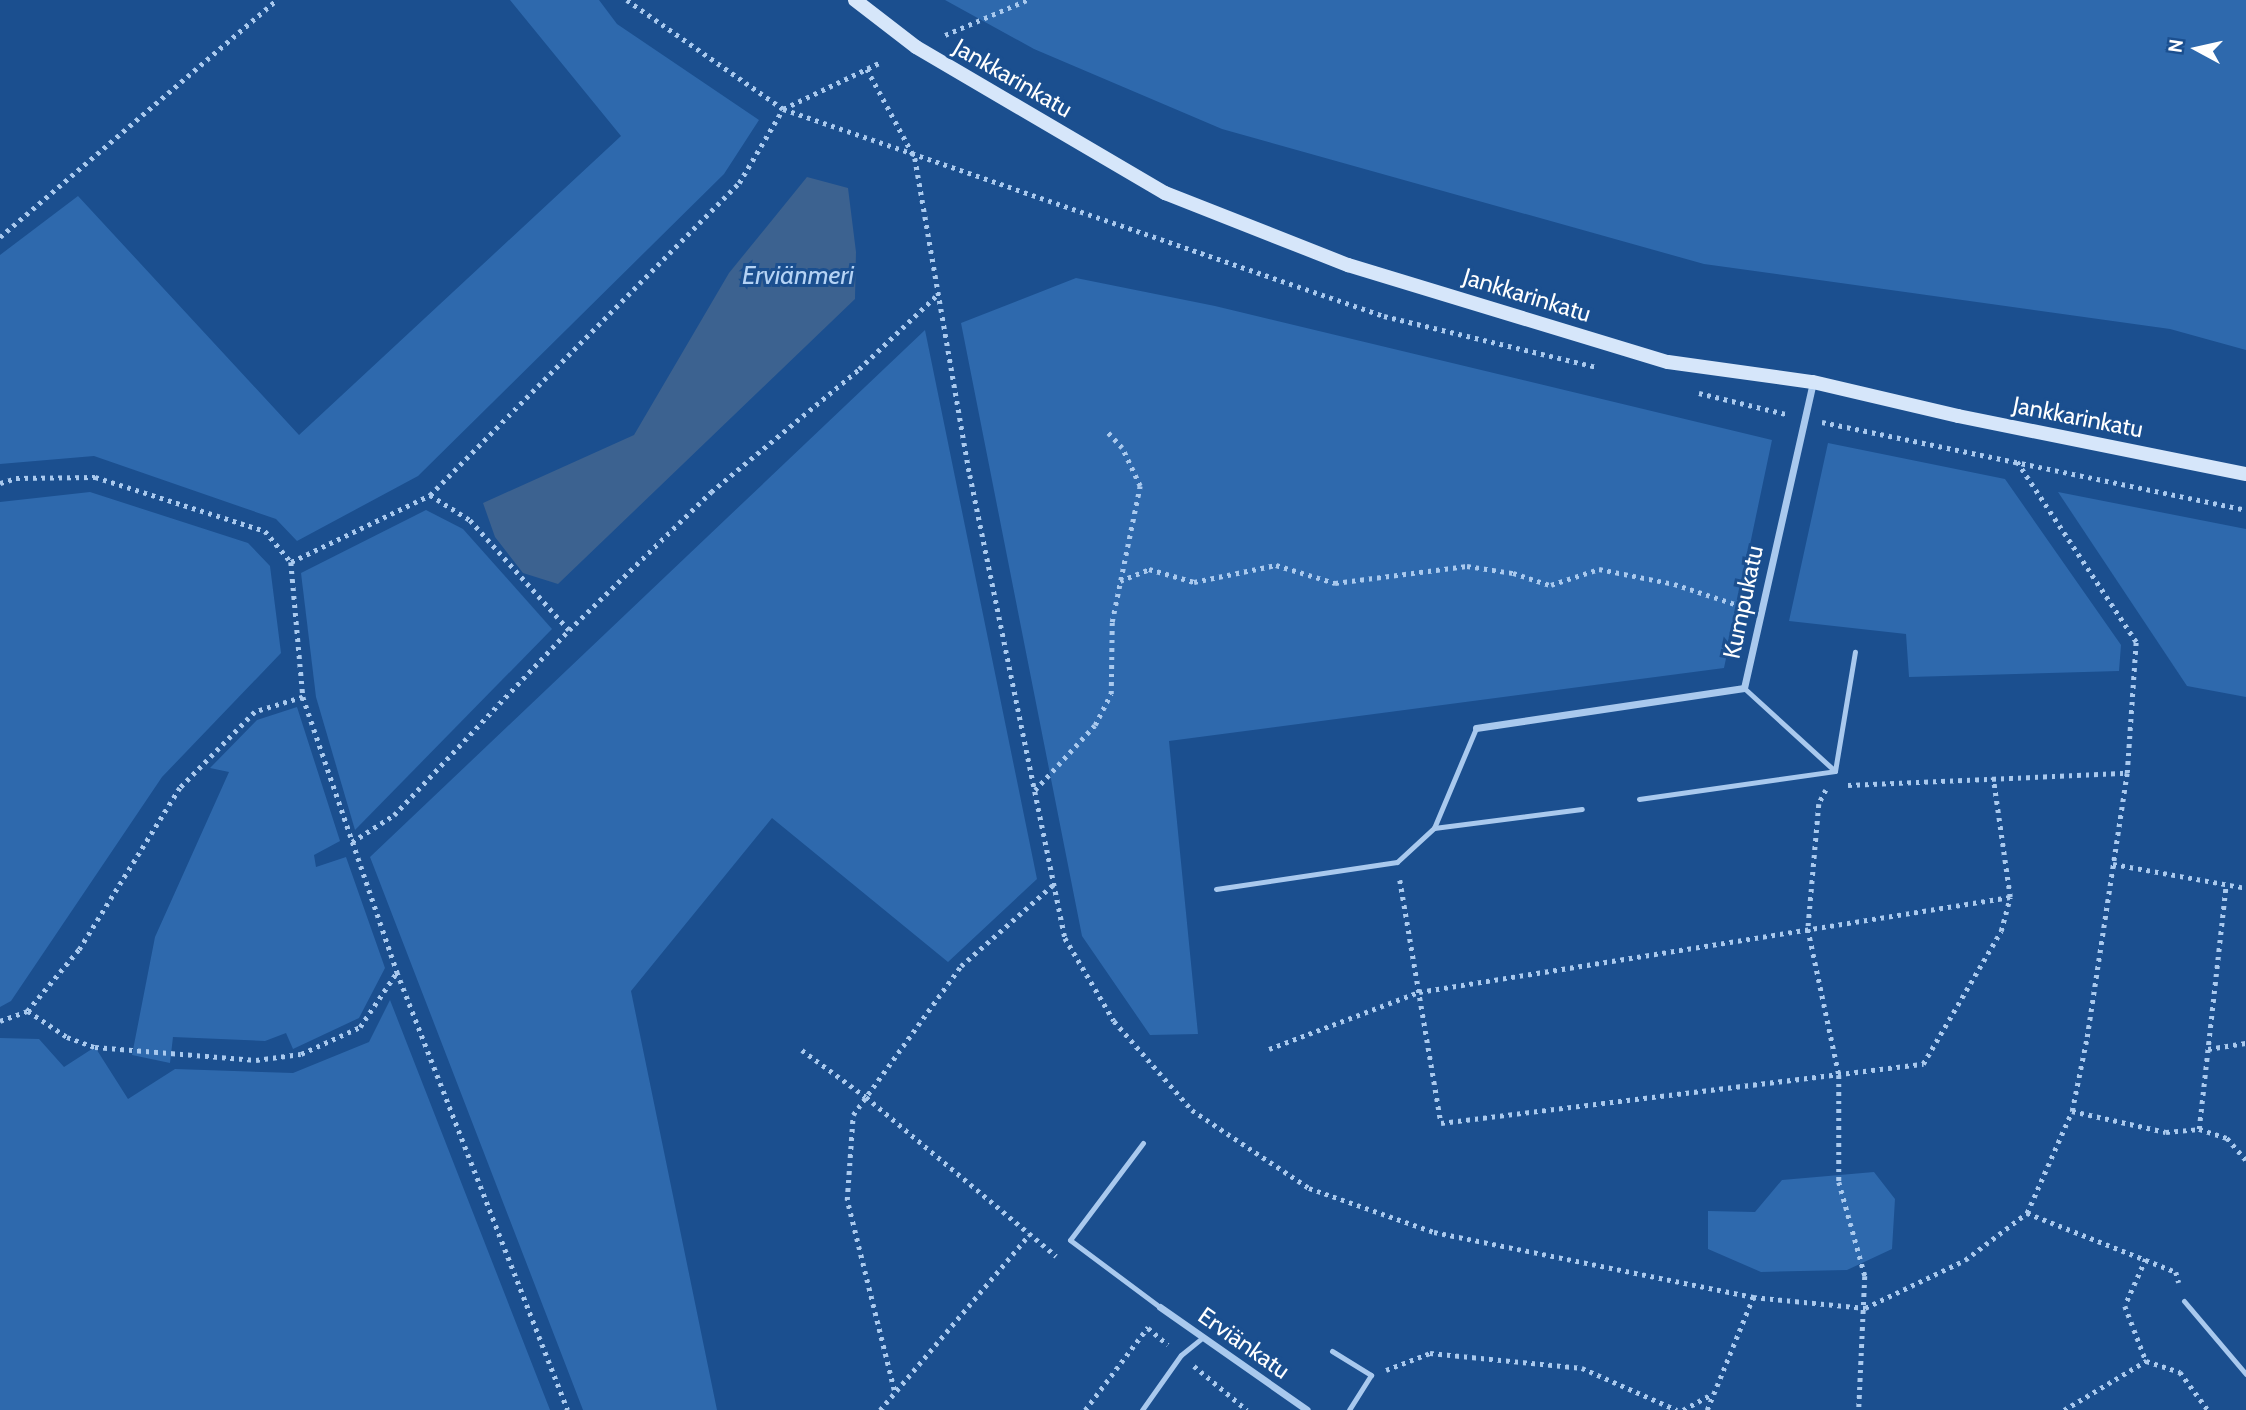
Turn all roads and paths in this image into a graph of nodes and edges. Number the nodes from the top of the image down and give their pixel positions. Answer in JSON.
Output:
{"nodes":[{"id":1,"x":277,"y":0,"type":"edge"},
{"id":2,"x":855,"y":0,"type":"edge"},
{"id":3,"x":1027,"y":0,"type":"edge"},
{"id":4,"x":945,"y":35,"type":"dead end"},
{"id":5,"x":881,"y":62,"type":"dead end"},
{"id":6,"x":867,"y":69,"type":"junction"},
{"id":7,"x":0,"y":237,"type":"edge"},
{"id":8,"x":936,"y":296,"type":"junction"},
{"id":9,"x":1813,"y":382,"type":"junction"},
{"id":10,"x":1105,"y":430,"type":"dead end"},
{"id":11,"x":2017,"y":462,"type":"dead end"},
{"id":12,"x":2246,"y":474,"type":"edge"},
{"id":13,"x":0,"y":483,"type":"edge"},
{"id":14,"x":430,"y":495,"type":"junction"},
{"id":15,"x":291,"y":562,"type":"junction"},
{"id":16,"x":1120,"y":581,"type":"junction"},
{"id":17,"x":1760,"y":613,"type":"junction"},
{"id":18,"x":569,"y":630,"type":"junction"},
{"id":19,"x":1855,"y":652,"type":"dead end"},
{"id":20,"x":1744,"y":688,"type":"junction"},
{"id":21,"x":303,"y":697,"type":"junction"},
{"id":22,"x":1476,"y":728,"type":"joint"},
{"id":23,"x":1835,"y":771,"type":"junction"},
{"id":24,"x":2127,"y":773,"type":"junction"},
{"id":25,"x":1993,"y":776,"type":"junction"},
{"id":26,"x":1034,"y":790,"type":"junction"},
{"id":27,"x":1639,"y":799,"type":"dead end"},
{"id":28,"x":1582,"y":809,"type":"dead end"},
{"id":29,"x":1434,"y":828,"type":"junction"},
{"id":30,"x":352,"y":842,"type":"junction"},
{"id":31,"x":1397,"y":862,"type":"junction"},
{"id":32,"x":2113,"y":864,"type":"junction"},
{"id":33,"x":1054,"y":884,"type":"junction"},
{"id":34,"x":2226,"y":884,"type":"junction"},
{"id":35,"x":2246,"y":888,"type":"edge"},
{"id":36,"x":1216,"y":889,"type":"dead end"},
{"id":37,"x":2010,"y":897,"type":"junction"},
{"id":38,"x":1808,"y":929,"type":"junction"},
{"id":39,"x":397,"y":972,"type":"junction"},
{"id":40,"x":1419,"y":992,"type":"junction"},
{"id":41,"x":28,"y":1011,"type":"junction"},
{"id":42,"x":0,"y":1021,"type":"edge"},
{"id":43,"x":2246,"y":1043,"type":"edge"},
{"id":44,"x":1269,"y":1049,"type":"dead end"},
{"id":45,"x":2208,"y":1049,"type":"junction"},
{"id":46,"x":802,"y":1050,"type":"dead end"},
{"id":47,"x":1839,"y":1075,"type":"junction"},
{"id":48,"x":866,"y":1097,"type":"junction"},
{"id":49,"x":2072,"y":1111,"type":"junction"},
{"id":50,"x":2199,"y":1129,"type":"junction"},
{"id":51,"x":1143,"y":1143,"type":"dead end"},
{"id":52,"x":2246,"y":1160,"type":"edge"},
{"id":53,"x":2027,"y":1213,"type":"junction"},
{"id":54,"x":1030,"y":1234,"type":"junction"},
{"id":55,"x":1056,"y":1256,"type":"dead end"},
{"id":56,"x":2146,"y":1259,"type":"junction"},
{"id":57,"x":1753,"y":1297,"type":"junction"},
{"id":58,"x":2184,"y":1301,"type":"joint"},
{"id":59,"x":1160,"y":1307,"type":"junction"},
{"id":60,"x":1865,"y":1308,"type":"junction"},
{"id":61,"x":1201,"y":1339,"type":"junction"},
{"id":62,"x":1332,"y":1351,"type":"dead end"},
{"id":63,"x":2146,"y":1362,"type":"junction"},
{"id":64,"x":2246,"y":1374,"type":"edge"},
{"id":65,"x":1371,"y":1376,"type":"junction"},
{"id":66,"x":894,"y":1390,"type":"junction"},
{"id":67,"x":1711,"y":1395,"type":"junction"},
{"id":68,"x":568,"y":1410,"type":"edge"},
{"id":69,"x":880,"y":1410,"type":"edge"},
{"id":70,"x":1085,"y":1410,"type":"edge"},
{"id":71,"x":1142,"y":1410,"type":"edge"},
{"id":72,"x":1307,"y":1410,"type":"edge"},
{"id":73,"x":1349,"y":1410,"type":"edge"},
{"id":74,"x":1677,"y":1410,"type":"edge"},
{"id":75,"x":1683,"y":1410,"type":"edge"},
{"id":76,"x":1707,"y":1410,"type":"edge"},
{"id":77,"x":1859,"y":1410,"type":"edge"},
{"id":78,"x":2064,"y":1410,"type":"edge"},
{"id":79,"x":2208,"y":1410,"type":"edge"}],
"edges":[{"from":1,"to":7,"type":"path"},
{"from":2,"to":9,"type":"street","name":"Jankkarinkatu"},
{"from":3,"to":4,"type":"path"},
{"from":5,"to":6,"type":"path"},
{"from":6,"to":8,"type":"path"},
{"from":6,"to":14,"type":"path"},
{"from":8,"to":18,"type":"path"},
{"from":8,"to":26,"type":"path"},
{"from":9,"to":12,"type":"street","name":"Jankkarinkatu"},
{"from":9,"to":17,"type":"street","name":"Kumpukatu"},
{"from":10,"to":16,"type":"path"},
{"from":11,"to":24,"type":"path"},
{"from":13,"to":15,"type":"path"},
{"from":14,"to":15,"type":"path"},
{"from":14,"to":18,"type":"path"},
{"from":15,"to":21,"type":"path"},
{"from":16,"to":17,"type":"path"},
{"from":16,"to":26,"type":"path"},
{"from":17,"to":20,"type":"street","name":"Kumpukatu"},
{"from":18,"to":30,"type":"path"},
{"from":19,"to":23,"type":"lane"},
{"from":20,"to":22,"type":"street","name":"Kumpukatu"},
{"from":20,"to":23,"type":"lane"},
{"from":21,"to":30,"type":"path"},
{"from":21,"to":41,"type":"path"},
{"from":22,"to":29,"type":"lane"},
{"from":23,"to":25,"type":"path"},
{"from":23,"to":27,"type":"lane"},
{"from":23,"to":38,"type":"path"},
{"from":24,"to":25,"type":"path"},
{"from":24,"to":32,"type":"path"},
{"from":25,"to":37,"type":"path"},
{"from":26,"to":33,"type":"path"},
{"from":28,"to":29,"type":"lane"},
{"from":29,"to":31,"type":"lane"},
{"from":30,"to":39,"type":"path"},
{"from":31,"to":36,"type":"lane"},
{"from":31,"to":40,"type":"path"},
{"from":32,"to":34,"type":"path"},
{"from":32,"to":49,"type":"path"},
{"from":33,"to":48,"type":"path"},
{"from":33,"to":57,"type":"path"},
{"from":34,"to":35,"type":"path"},
{"from":34,"to":45,"type":"path"},
{"from":37,"to":38,"type":"path"},
{"from":37,"to":47,"type":"path"},
{"from":38,"to":40,"type":"path"},
{"from":38,"to":47,"type":"path"},
{"from":39,"to":41,"type":"path"},
{"from":39,"to":68,"type":"path"},
{"from":40,"to":44,"type":"path"},
{"from":40,"to":47,"type":"path"},
{"from":41,"to":42,"type":"path"},
{"from":43,"to":45,"type":"path"},
{"from":45,"to":50,"type":"path"},
{"from":46,"to":48,"type":"path"},
{"from":47,"to":60,"type":"path"},
{"from":48,"to":54,"type":"path"},
{"from":48,"to":66,"type":"path"},
{"from":49,"to":50,"type":"path"},
{"from":49,"to":53,"type":"path"},
{"from":50,"to":52,"type":"path"},
{"from":51,"to":59,"type":"lane"},
{"from":53,"to":56,"type":"path"},
{"from":53,"to":60,"type":"path"},
{"from":54,"to":55,"type":"path"},
{"from":54,"to":66,"type":"path"},
{"from":56,"to":58,"type":"path"},
{"from":56,"to":63,"type":"path"},
{"from":57,"to":60,"type":"path"},
{"from":57,"to":67,"type":"path"},
{"from":58,"to":64,"type":"lane"},
{"from":59,"to":61,"type":"street","name":"Erviänkatu"},
{"from":59,"to":70,"type":"path"},
{"from":60,"to":77,"type":"path"},
{"from":61,"to":71,"type":"lane"},
{"from":61,"to":72,"type":"street","name":"Erviänkatu"},
{"from":62,"to":65,"type":"lane"},
{"from":63,"to":78,"type":"path"},
{"from":63,"to":79,"type":"path"},
{"from":65,"to":73,"type":"lane"},
{"from":65,"to":74,"type":"path"},
{"from":66,"to":69,"type":"path"},
{"from":67,"to":75,"type":"path"},
{"from":67,"to":76,"type":"path"}]}
